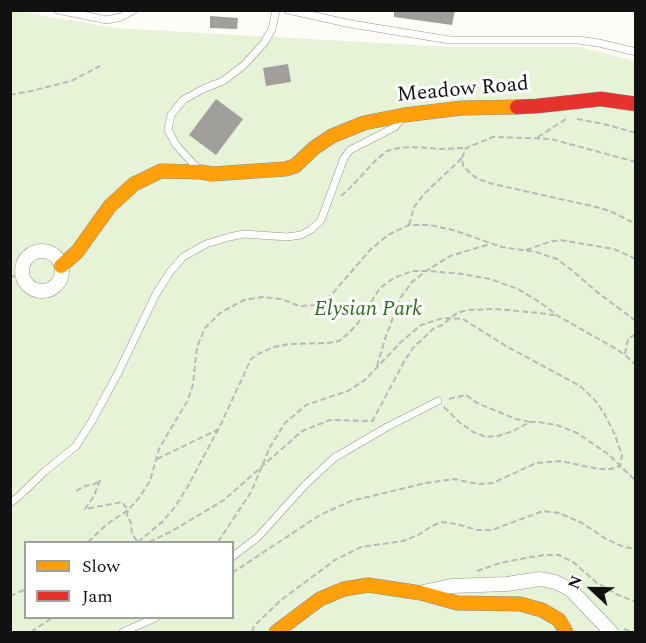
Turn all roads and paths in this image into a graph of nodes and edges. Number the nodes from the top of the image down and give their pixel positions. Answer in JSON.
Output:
{"nodes":[{"id":1,"x":58,"y":10,"type":"edge"},
{"id":2,"x":134,"y":10,"type":"edge"},
{"id":3,"x":276,"y":10,"type":"edge"},
{"id":4,"x":288,"y":10,"type":"edge"},
{"id":5,"x":636,"y":52,"type":"edge"},
{"id":6,"x":100,"y":66,"type":"dead end"},
{"id":7,"x":10,"y":95,"type":"edge"},
{"id":8,"x":636,"y":104,"type":"edge"},
{"id":9,"x":404,"y":115,"type":"junction"},
{"id":10,"x":636,"y":133,"type":"edge"},
{"id":11,"x":536,"y":138,"type":"junction"},
{"id":12,"x":466,"y":148,"type":"junction"},
{"id":13,"x":462,"y":158,"type":"junction"},
{"id":14,"x":636,"y":162,"type":"edge"},
{"id":15,"x":201,"y":172,"type":"junction"},
{"id":16,"x":327,"y":206,"type":"junction"},
{"id":17,"x":636,"y":224,"type":"edge"},
{"id":18,"x":409,"y":225,"type":"junction"},
{"id":19,"x":493,"y":244,"type":"junction"},
{"id":20,"x":526,"y":251,"type":"junction"},
{"id":21,"x":636,"y":259,"type":"edge"},
{"id":22,"x":61,"y":266,"type":"junction"},
{"id":23,"x":426,"y":271,"type":"junction"},
{"id":24,"x":16,"y":276,"type":"edge"},
{"id":25,"x":558,"y":316,"type":"junction"},
{"id":26,"x":636,"y":321,"type":"edge"},
{"id":27,"x":636,"y":334,"type":"edge"},
{"id":28,"x":625,"y":355,"type":"junction"},
{"id":29,"x":636,"y":366,"type":"edge"},
{"id":30,"x":376,"y":369,"type":"dead end"},
{"id":31,"x":438,"y":401,"type":"junction"},
{"id":32,"x":372,"y":421,"type":"junction"},
{"id":33,"x":530,"y":422,"type":"junction"},
{"id":34,"x":219,"y":429,"type":"junction"},
{"id":35,"x":367,"y":439,"type":"junction"},
{"id":36,"x":156,"y":461,"type":"junction"},
{"id":37,"x":620,"y":466,"type":"junction"},
{"id":38,"x":636,"y":480,"type":"edge"},
{"id":39,"x":76,"y":491,"type":"dead end"},
{"id":40,"x":10,"y":503,"type":"edge"},
{"id":41,"x":128,"y":510,"type":"junction"},
{"id":42,"x":90,"y":541,"type":"edge"},
{"id":43,"x":137,"y":541,"type":"edge"},
{"id":44,"x":139,"y":541,"type":"edge"},
{"id":45,"x":153,"y":541,"type":"edge"},
{"id":46,"x":636,"y":549,"type":"edge"},
{"id":47,"x":234,"y":555,"type":"edge"},
{"id":48,"x":234,"y":572,"type":"edge"},
{"id":49,"x":421,"y":593,"type":"junction"},
{"id":50,"x":51,"y":619,"type":"edge"},
{"id":51,"x":153,"y":619,"type":"edge"},
{"id":52,"x":31,"y":633,"type":"edge"},
{"id":53,"x":123,"y":633,"type":"edge"},
{"id":54,"x":252,"y":633,"type":"edge"},
{"id":55,"x":276,"y":633,"type":"edge"},
{"id":56,"x":566,"y":633,"type":"edge"},
{"id":57,"x":611,"y":633,"type":"edge"}],
"edges":[{"from":1,"to":2,"type":"lane"},
{"from":3,"to":15,"type":"lane"},
{"from":4,"to":5,"type":"lane"},
{"from":6,"to":7,"type":"path"},
{"from":8,"to":9,"type":"street","name":"Meadow Road"},
{"from":9,"to":15,"type":"street","name":"Meadow Road"},
{"from":9,"to":16,"type":"lane"},
{"from":10,"to":11,"type":"path"},
{"from":11,"to":12,"type":"path"},
{"from":11,"to":14,"type":"path"},
{"from":12,"to":13,"type":"path"},
{"from":12,"to":16,"type":"path"},
{"from":13,"to":17,"type":"path"},
{"from":13,"to":18,"type":"path"},
{"from":15,"to":22,"type":"street","name":"Meadow Road"},
{"from":16,"to":40,"type":"lane"},
{"from":18,"to":19,"type":"path"},
{"from":18,"to":36,"type":"path"},
{"from":19,"to":20,"type":"path"},
{"from":19,"to":23,"type":"path"},
{"from":20,"to":21,"type":"path"},
{"from":20,"to":26,"type":"path"},
{"from":22,"to":24,"type":"street","name":"Meadow Road"},
{"from":22,"to":24,"type":"street","name":"Meadow Road"},
{"from":23,"to":25,"type":"path"},
{"from":23,"to":30,"type":"path"},
{"from":23,"to":34,"type":"path"},
{"from":25,"to":28,"type":"path"},
{"from":25,"to":32,"type":"path"},
{"from":27,"to":28,"type":"path"},
{"from":28,"to":29,"type":"path"},
{"from":31,"to":33,"type":"path"},
{"from":31,"to":33,"type":"path"},
{"from":31,"to":35,"type":"lane"},
{"from":32,"to":35,"type":"path"},
{"from":32,"to":45,"type":"path"},
{"from":33,"to":37,"type":"path"},
{"from":34,"to":36,"type":"path"},
{"from":34,"to":44,"type":"path"},
{"from":35,"to":47,"type":"lane"},
{"from":36,"to":41,"type":"path"},
{"from":37,"to":38,"type":"path"},
{"from":37,"to":48,"type":"path"},
{"from":39,"to":41,"type":"path"},
{"from":41,"to":42,"type":"path"},
{"from":41,"to":43,"type":"path"},
{"from":46,"to":54,"type":"path"},
{"from":49,"to":55,"type":"street"},
{"from":49,"to":56,"type":"street"},
{"from":49,"to":57,"type":"street"},
{"from":50,"to":52,"type":"path"},
{"from":51,"to":53,"type":"lane"}]}
